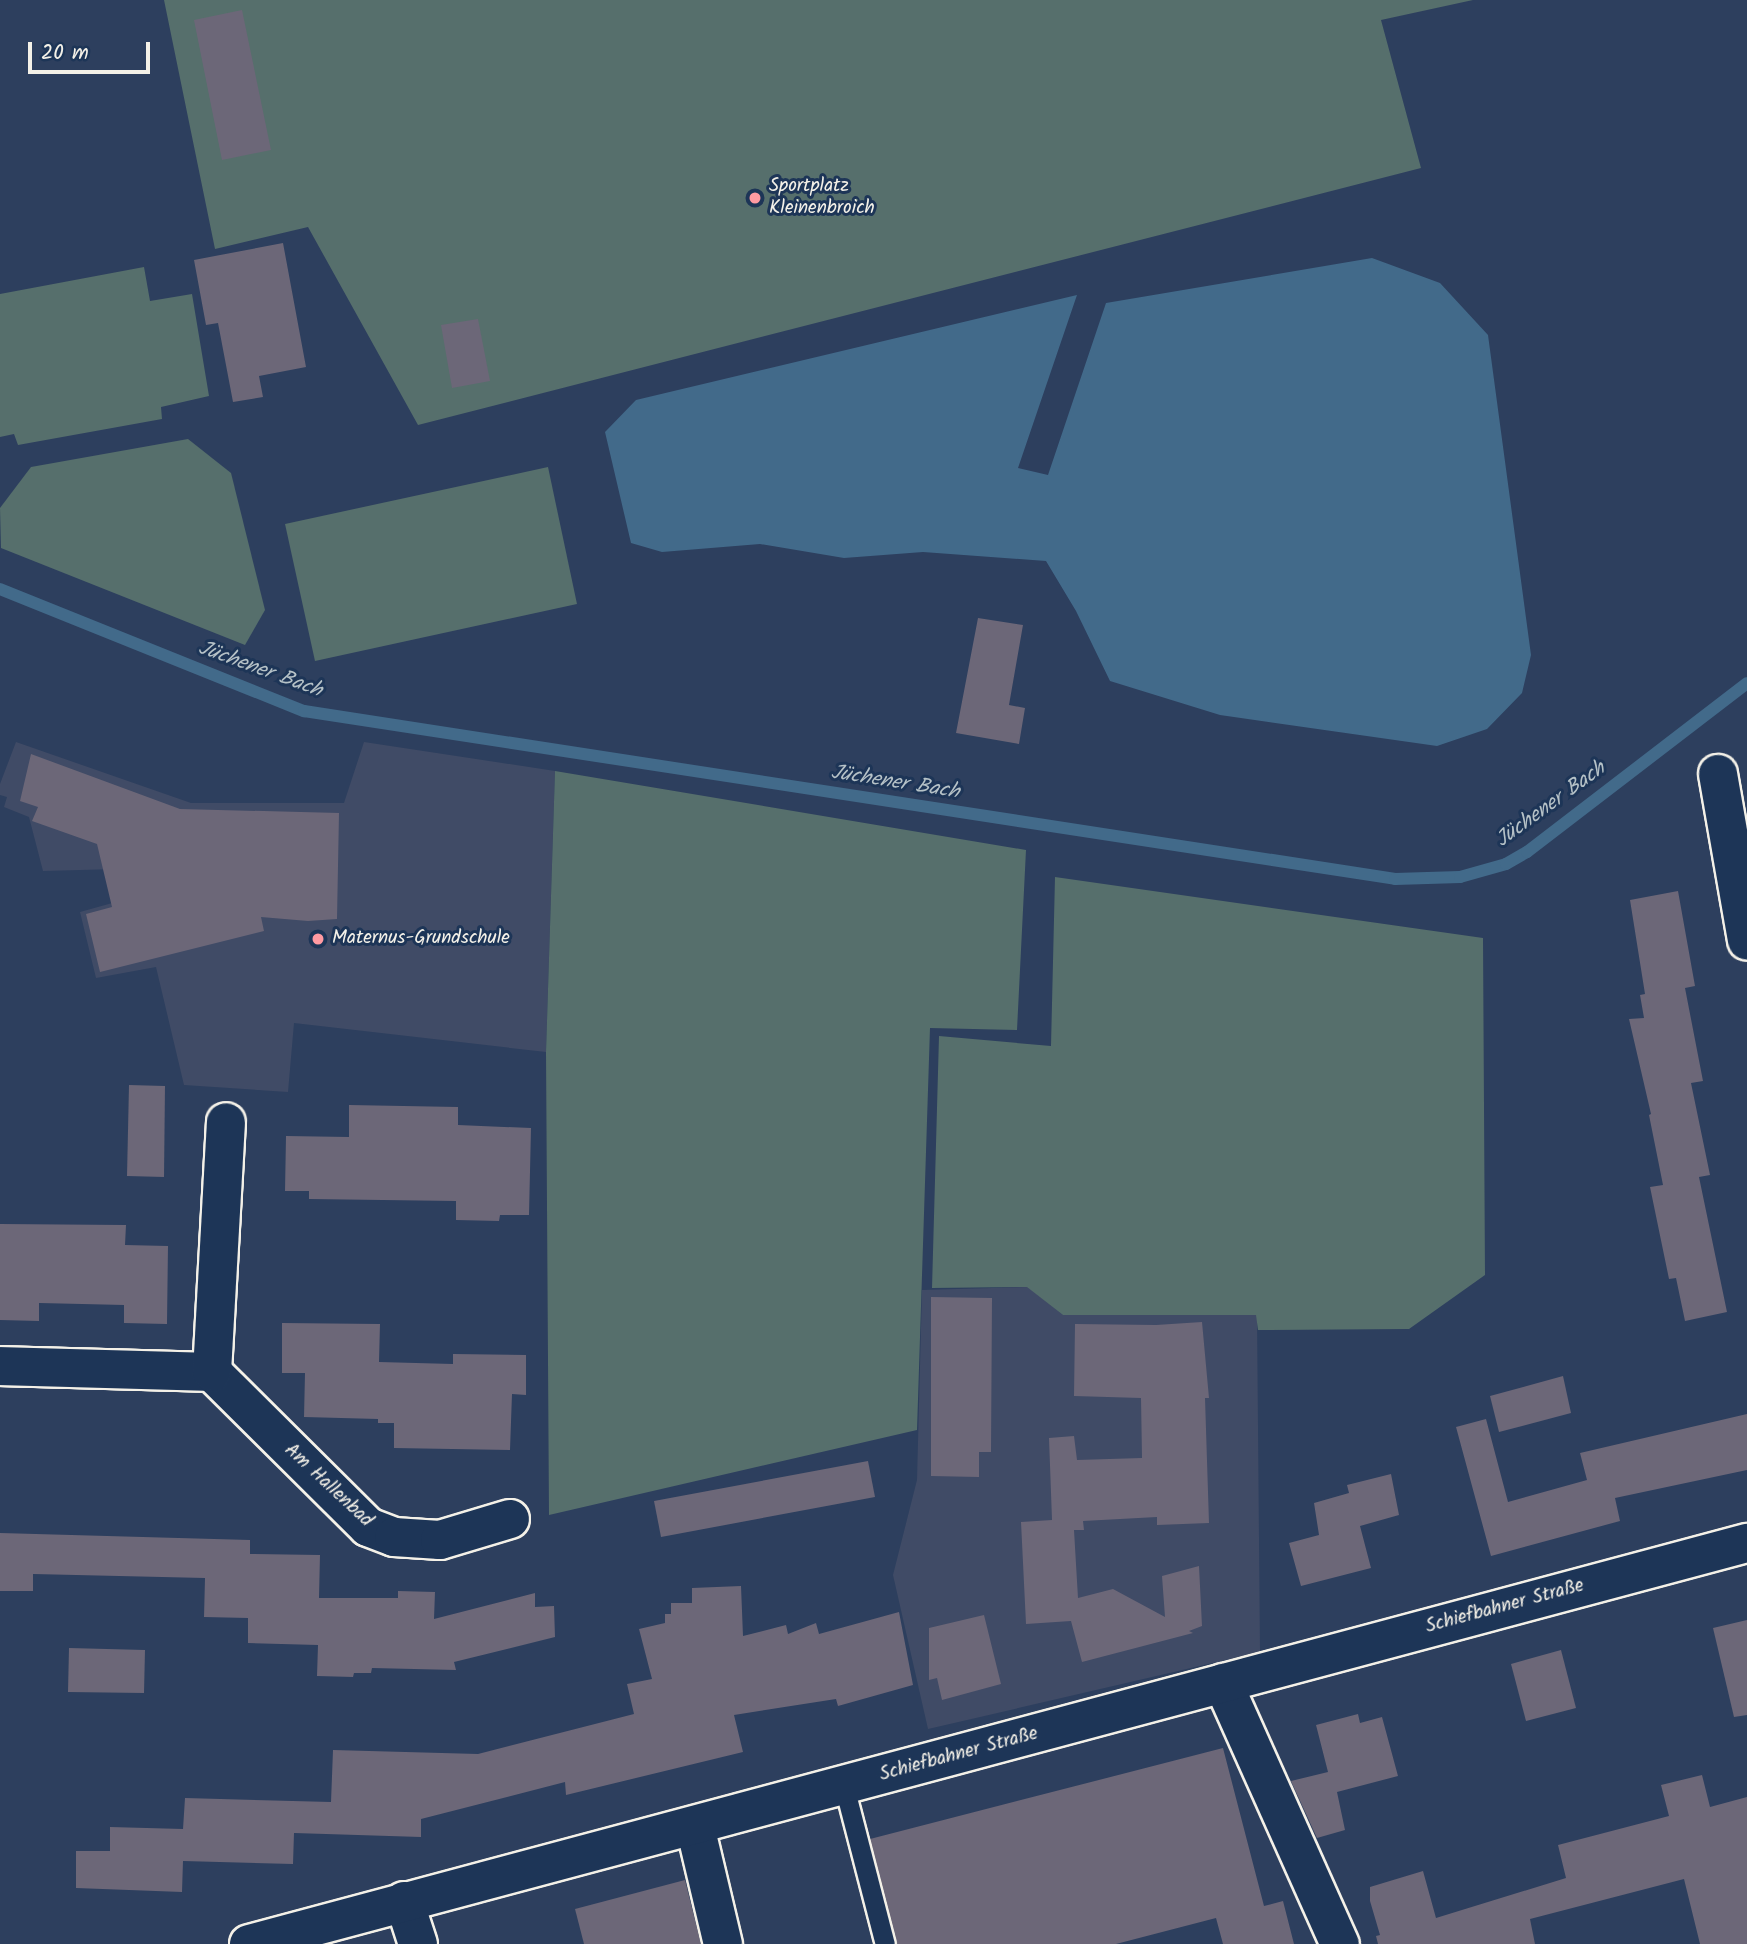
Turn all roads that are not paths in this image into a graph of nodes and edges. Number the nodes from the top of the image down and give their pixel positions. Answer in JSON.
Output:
{"nodes":[{"id":1,"x":1718,"y":774,"type":"dead end"},
{"id":2,"x":1741,"y":867,"type":"edge"},
{"id":3,"x":1747,"y":941,"type":"edge"},
{"id":4,"x":226,"y":1122,"type":"dead end"},
{"id":5,"x":0,"y":1366,"type":"edge"},
{"id":6,"x":212,"y":1372,"type":"junction"},
{"id":7,"x":510,"y":1519,"type":"dead end"},
{"id":8,"x":1747,"y":1543,"type":"edge"},
{"id":9,"x":1223,"y":1683,"type":"junction"},
{"id":10,"x":844,"y":1786,"type":"junction"},
{"id":11,"x":695,"y":1825,"type":"junction"},
{"id":12,"x":404,"y":1901,"type":"junction"},
{"id":13,"x":249,"y":1944,"type":"edge"},
{"id":14,"x":418,"y":1944,"type":"edge"},
{"id":15,"x":723,"y":1944,"type":"edge"},
{"id":16,"x":885,"y":1944,"type":"edge"},
{"id":17,"x":1340,"y":1944,"type":"edge"}],
"edges":[{"from":1,"to":2,"type":"street"},
{"from":2,"to":3,"type":"street"},
{"from":4,"to":6,"type":"street"},
{"from":5,"to":6,"type":"street"},
{"from":6,"to":7,"type":"street","name":"Am Hallenbad"},
{"from":8,"to":9,"type":"street","name":"Schiefbahner Straße"},
{"from":9,"to":10,"type":"street","name":"Schiefbahner Straße"},
{"from":9,"to":17,"type":"street"},
{"from":10,"to":11,"type":"street","name":"Schiefbahner Straße"},
{"from":10,"to":16,"type":"lane"},
{"from":11,"to":12,"type":"street","name":"Schiefbahner Straße"},
{"from":11,"to":15,"type":"street"},
{"from":12,"to":13,"type":"street","name":"Schiefbahner Straße"},
{"from":12,"to":14,"type":"street"}]}
